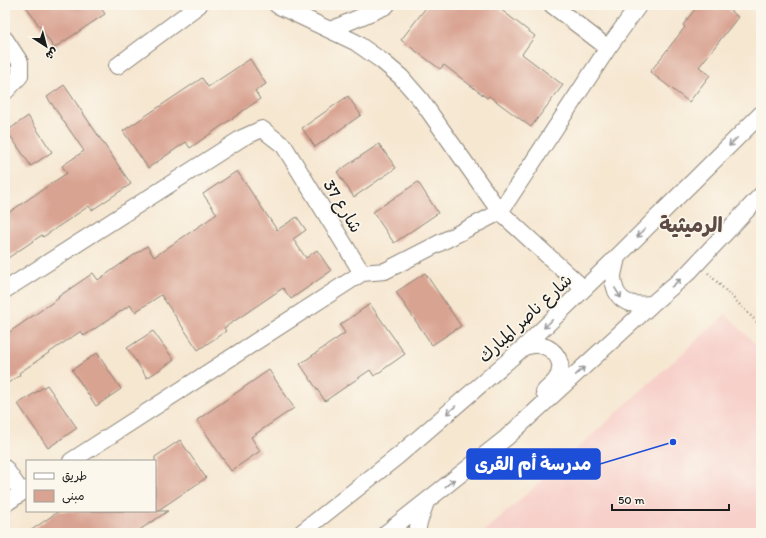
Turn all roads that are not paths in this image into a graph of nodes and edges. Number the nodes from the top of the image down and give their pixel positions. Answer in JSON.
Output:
{"nodes":[{"id":1,"x":199,"y":5,"type":"edge"},
{"id":2,"x":277,"y":5,"type":"edge"},
{"id":3,"x":387,"y":5,"type":"edge"},
{"id":4,"x":552,"y":5,"type":"edge"},
{"id":5,"x":639,"y":5,"type":"edge"},
{"id":6,"x":330,"y":30,"type":"junction"},
{"id":7,"x":5,"y":39,"type":"edge"},
{"id":8,"x":608,"y":48,"type":"junction"},
{"id":9,"x":117,"y":66,"type":"dead end"},
{"id":10,"x":5,"y":92,"type":"edge"},
{"id":11,"x":761,"y":114,"type":"edge"},
{"id":12,"x":761,"y":195,"type":"edge"},
{"id":13,"x":500,"y":212,"type":"junction"},
{"id":14,"x":617,"y":257,"type":"junction"},
{"id":15,"x":362,"y":273,"type":"junction"},
{"id":16,"x":584,"y":289,"type":"junction"},
{"id":17,"x":5,"y":290,"type":"edge"},
{"id":18,"x":652,"y":304,"type":"junction"},
{"id":19,"x":524,"y":347,"type":"junction"},
{"id":20,"x":506,"y":438,"type":"junction"},
{"id":21,"x":73,"y":460,"type":"edge"},
{"id":22,"x":5,"y":468,"type":"edge"},
{"id":23,"x":24,"y":491,"type":"edge"},
{"id":24,"x":426,"y":502,"type":"junction"},
{"id":25,"x":5,"y":504,"type":"edge"},
{"id":26,"x":301,"y":533,"type":"edge"},
{"id":27,"x":386,"y":533,"type":"edge"},
{"id":28,"x":417,"y":533,"type":"edge"}],
"edges":[{"from":1,"to":9,"type":"street"},
{"from":2,"to":6,"type":"street"},
{"from":3,"to":6,"type":"street"},
{"from":4,"to":8,"type":"street"},
{"from":5,"to":8,"type":"street"},
{"from":6,"to":13,"type":"street"},
{"from":7,"to":10,"type":"street"},
{"from":8,"to":13,"type":"street"},
{"from":11,"to":14,"type":"street","name":"شارع ناصر المبارك","one_way":true},
{"from":18,"to":12,"type":"street","one_way":true},
{"from":13,"to":15,"type":"street"},
{"from":13,"to":16,"type":"street"},
{"from":14,"to":16,"type":"street","name":"شارع ناصر المبارك"},
{"from":14,"to":18,"type":"street","one_way":true},
{"from":15,"to":17,"type":"street","name":"شارع 37"},
{"from":15,"to":21,"type":"street"},
{"from":16,"to":19,"type":"street","name":"شارع ناصر المبارك","one_way":true},
{"from":20,"to":18,"type":"street","one_way":true},
{"from":19,"to":20,"type":"street"},
{"from":19,"to":26,"type":"street","name":"شارع ناصر المبارك","one_way":true},
{"from":24,"to":20,"type":"street","one_way":true},
{"from":22,"to":23,"type":"street"},
{"from":23,"to":25,"type":"street"},
{"from":24,"to":27,"type":"street"},
{"from":24,"to":28,"type":"street"}]}
